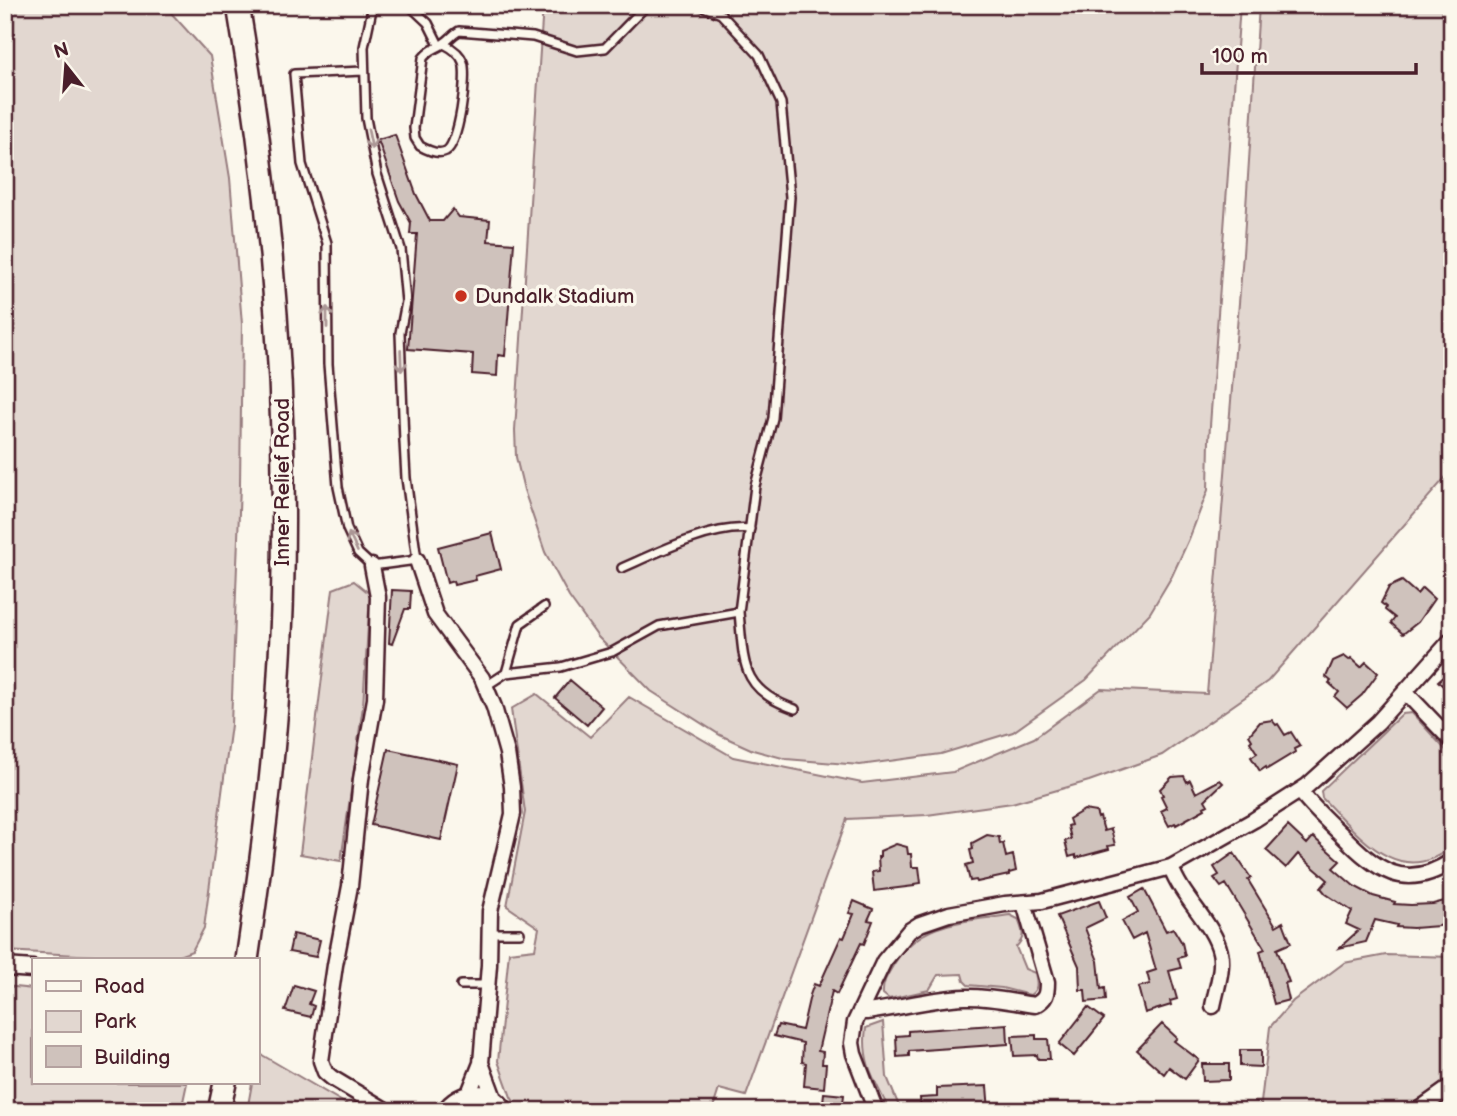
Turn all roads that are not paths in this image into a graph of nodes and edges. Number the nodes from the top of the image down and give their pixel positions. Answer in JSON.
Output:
{"nodes":[{"id":1,"x":238,"y":5,"type":"edge"},
{"id":2,"x":373,"y":5,"type":"edge"},
{"id":3,"x":409,"y":5,"type":"edge"},
{"id":4,"x":647,"y":5,"type":"edge"},
{"id":5,"x":699,"y":5,"type":"edge"},
{"id":6,"x":441,"y":44,"type":"junction"},
{"id":7,"x":364,"y":71,"type":"junction"},
{"id":8,"x":750,"y":529,"type":"junction"},
{"id":9,"x":417,"y":560,"type":"junction"},
{"id":10,"x":372,"y":566,"type":"junction"},
{"id":11,"x":622,"y":568,"type":"dead end"},
{"id":12,"x":544,"y":607,"type":"dead end"},
{"id":13,"x":739,"y":612,"type":"junction"},
{"id":14,"x":1452,"y":639,"type":"edge"},
{"id":15,"x":506,"y":673,"type":"junction"},
{"id":16,"x":485,"y":686,"type":"junction"},
{"id":17,"x":1403,"y":694,"type":"junction"},
{"id":18,"x":795,"y":709,"type":"dead end"},
{"id":19,"x":1452,"y":741,"type":"edge"},
{"id":20,"x":1300,"y":791,"type":"junction"},
{"id":21,"x":1452,"y":861,"type":"edge"},
{"id":22,"x":1171,"y":867,"type":"junction"},
{"id":23,"x":1024,"y":903,"type":"junction"},
{"id":24,"x":489,"y":933,"type":"junction"},
{"id":25,"x":520,"y":933,"type":"dead end"},
{"id":26,"x":247,"y":958,"type":"edge"},
{"id":27,"x":5,"y":967,"type":"edge"},
{"id":28,"x":32,"y":969,"type":"edge"},
{"id":29,"x":461,"y":985,"type":"dead end"},
{"id":30,"x":487,"y":985,"type":"junction"},
{"id":31,"x":1213,"y":1006,"type":"dead end"},
{"id":32,"x":860,"y":1011,"type":"junction"},
{"id":33,"x":481,"y":1063,"type":"junction"},
{"id":34,"x":225,"y":1084,"type":"edge"},
{"id":35,"x":1452,"y":1086,"type":"edge"},
{"id":36,"x":468,"y":1093,"type":"junction"},
{"id":37,"x":494,"y":1098,"type":"junction"},
{"id":38,"x":219,"y":1111,"type":"edge"},
{"id":39,"x":387,"y":1111,"type":"edge"},
{"id":40,"x":444,"y":1111,"type":"edge"},
{"id":41,"x":506,"y":1111,"type":"edge"},
{"id":42,"x":876,"y":1111,"type":"edge"},
{"id":43,"x":1417,"y":1111,"type":"edge"}],
"edges":[{"from":1,"to":26,"type":"main road","name":"Inner Relief Road"},
{"from":2,"to":7,"type":"lane"},
{"from":3,"to":6,"type":"lane"},
{"from":4,"to":6,"type":"lane"},
{"from":5,"to":8,"type":"lane"},
{"from":6,"to":6,"type":"lane"},
{"from":7,"to":9,"type":"lane","one_way":true},
{"from":10,"to":7,"type":"lane","one_way":true},
{"from":8,"to":11,"type":"lane"},
{"from":8,"to":13,"type":"lane"},
{"from":9,"to":10,"type":"lane"},
{"from":9,"to":16,"type":"street"},
{"from":10,"to":39,"type":"street"},
{"from":12,"to":15,"type":"lane"},
{"from":13,"to":15,"type":"lane"},
{"from":13,"to":18,"type":"lane"},
{"from":14,"to":17,"type":"street"},
{"from":15,"to":16,"type":"lane"},
{"from":16,"to":24,"type":"street"},
{"from":17,"to":19,"type":"street"},
{"from":17,"to":20,"type":"street"},
{"from":20,"to":21,"type":"street"},
{"from":20,"to":22,"type":"street"},
{"from":22,"to":23,"type":"street"},
{"from":22,"to":31,"type":"street"},
{"from":23,"to":32,"type":"street"},
{"from":23,"to":32,"type":"street"},
{"from":24,"to":25,"type":"lane"},
{"from":24,"to":30,"type":"street"},
{"from":27,"to":28,"type":"street"},
{"from":29,"to":30,"type":"lane"},
{"from":30,"to":33,"type":"street"},
{"from":32,"to":42,"type":"street"},
{"from":33,"to":36,"type":"street"},
{"from":33,"to":37,"type":"street"},
{"from":34,"to":38,"type":"main road"},
{"from":35,"to":43,"type":"street"},
{"from":36,"to":37,"type":"street"},
{"from":36,"to":40,"type":"street"},
{"from":37,"to":41,"type":"street"}]}
